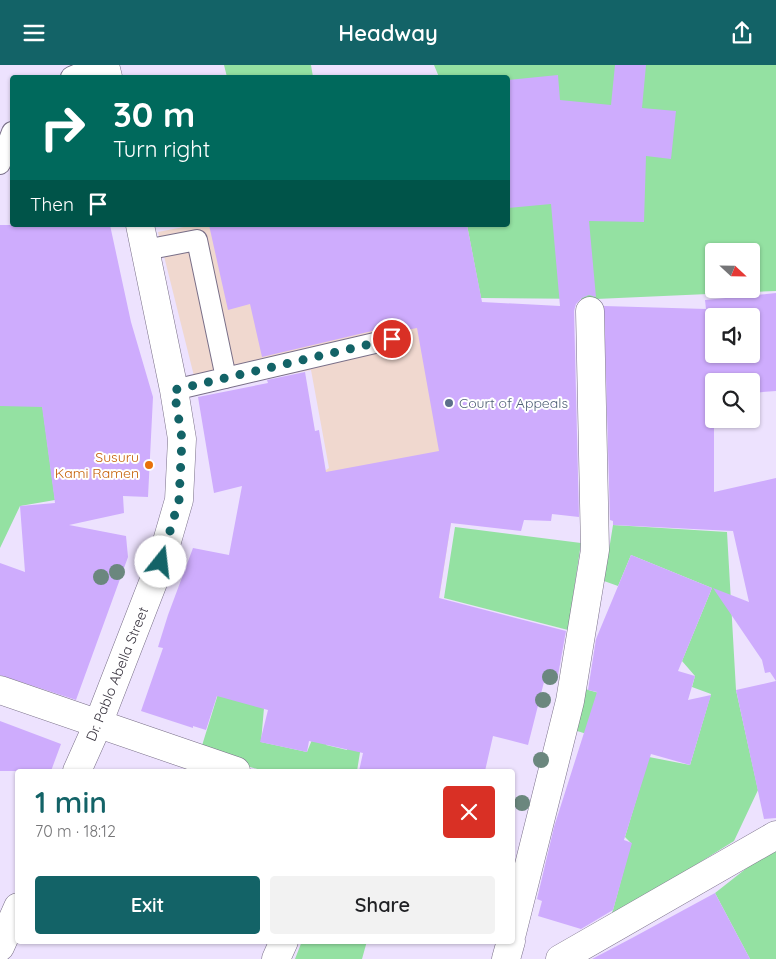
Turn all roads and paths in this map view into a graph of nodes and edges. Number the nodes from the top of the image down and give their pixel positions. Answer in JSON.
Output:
{"nodes":[{"id":1,"x":98,"y":65,"type":"edge"},
{"id":2,"x":76,"y":75,"type":"edge"},
{"id":3,"x":10,"y":137,"type":"edge"},
{"id":4,"x":0,"y":164,"type":"edge"},
{"id":5,"x":142,"y":238,"type":"edge"},
{"id":6,"x":590,"y":311,"type":"dead end"},
{"id":7,"x":392,"y":339,"type":"dead end"},
{"id":8,"x":226,"y":378,"type":"junction"},
{"id":9,"x":174,"y":390,"type":"junction"},
{"id":10,"x":0,"y":690,"type":"edge"},
{"id":11,"x":98,"y":724,"type":"junction"},
{"id":12,"x":78,"y":769,"type":"edge"},
{"id":13,"x":230,"y":769,"type":"edge"},
{"id":14,"x":776,"y":835,"type":"edge"},
{"id":15,"x":15,"y":914,"type":"edge"},
{"id":16,"x":515,"y":921,"type":"edge"},
{"id":17,"x":283,"y":944,"type":"edge"},
{"id":18,"x":509,"y":944,"type":"edge"},
{"id":19,"x":0,"y":947,"type":"edge"},
{"id":20,"x":276,"y":959,"type":"edge"},
{"id":21,"x":506,"y":959,"type":"edge"},
{"id":22,"x":560,"y":959,"type":"edge"}],
"edges":[{"from":1,"to":2,"type":"lane"},
{"from":3,"to":4,"type":"lane"},
{"from":5,"to":8,"type":"lane"},
{"from":5,"to":9,"type":"street","name":"Dr. Pablo Abella Street"},
{"from":6,"to":16,"type":"street"},
{"from":7,"to":8,"type":"lane"},
{"from":8,"to":9,"type":"lane"},
{"from":9,"to":11,"type":"street","name":"Dr. Pablo Abella Street"},
{"from":10,"to":11,"type":"street"},
{"from":11,"to":12,"type":"street","name":"Dr. Pablo Abella Street"},
{"from":11,"to":13,"type":"street"},
{"from":14,"to":22,"type":"street"},
{"from":15,"to":19,"type":"street"},
{"from":17,"to":20,"type":"street"},
{"from":18,"to":21,"type":"street"}]}
